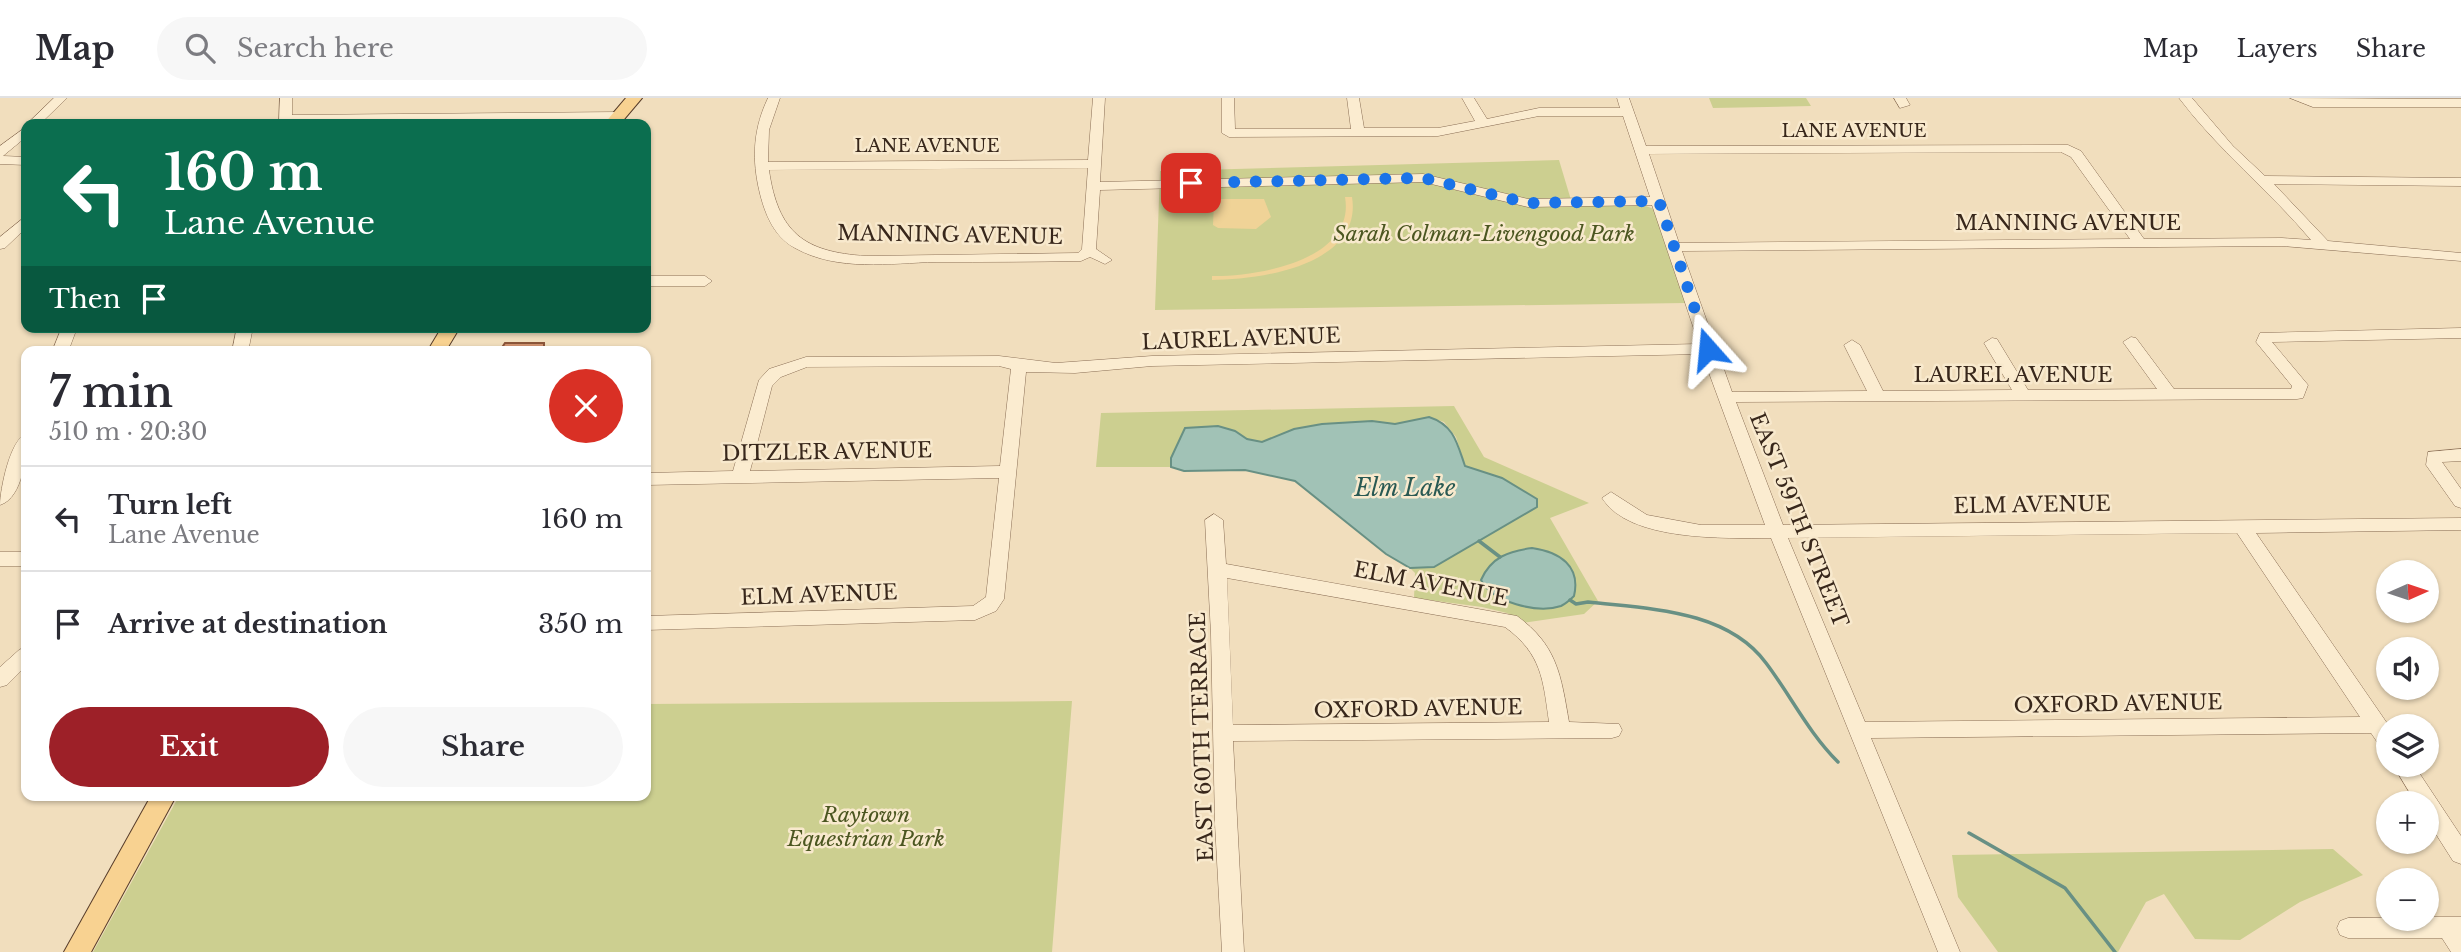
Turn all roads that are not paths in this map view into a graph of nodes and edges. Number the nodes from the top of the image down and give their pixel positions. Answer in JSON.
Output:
{"nodes":[{"id":1,"x":61,"y":98,"type":"edge"},
{"id":2,"x":286,"y":98,"type":"edge"},
{"id":3,"x":634,"y":98,"type":"edge"},
{"id":4,"x":774,"y":98,"type":"edge"},
{"id":5,"x":1099,"y":98,"type":"edge"},
{"id":6,"x":1228,"y":98,"type":"edge"},
{"id":7,"x":1353,"y":98,"type":"edge"},
{"id":8,"x":1468,"y":98,"type":"edge"},
{"id":9,"x":2185,"y":98,"type":"edge"},
{"id":10,"x":2297,"y":99,"type":"edge"},
{"id":11,"x":2461,"y":103,"type":"edge"},
{"id":12,"x":1625,"y":105,"type":"edge"},
{"id":13,"x":38,"y":119,"type":"edge"},
{"id":14,"x":285,"y":119,"type":"edge"},
{"id":15,"x":341,"y":119,"type":"edge"},
{"id":16,"x":561,"y":119,"type":"edge"},
{"id":17,"x":617,"y":119,"type":"edge"},
{"id":18,"x":1485,"y":125,"type":"junction"},
{"id":19,"x":1358,"y":132,"type":"junction"},
{"id":20,"x":21,"y":135,"type":"edge"},
{"id":21,"x":1641,"y":150,"type":"junction"},
{"id":22,"x":0,"y":153,"type":"edge"},
{"id":23,"x":0,"y":160,"type":"edge"},
{"id":24,"x":21,"y":162,"type":"edge"},
{"id":25,"x":1095,"y":164,"type":"junction"},
{"id":26,"x":761,"y":166,"type":"junction"},
{"id":27,"x":2262,"y":180,"type":"junction"},
{"id":28,"x":2461,"y":182,"type":"edge"},
{"id":29,"x":1093,"y":186,"type":"junction"},
{"id":30,"x":1659,"y":201,"type":"junction"},
{"id":31,"x":21,"y":224,"type":"edge"},
{"id":32,"x":0,"y":244,"type":"edge"},
{"id":33,"x":2141,"y":244,"type":"junction"},
{"id":34,"x":2323,"y":244,"type":"junction"},
{"id":35,"x":1675,"y":247,"type":"junction"},
{"id":36,"x":1089,"y":251,"type":"junction"},
{"id":37,"x":2461,"y":257,"type":"edge"},
{"id":38,"x":1105,"y":260,"type":"dead end"},
{"id":39,"x":651,"y":281,"type":"edge"},
{"id":40,"x":705,"y":281,"type":"dead end"},
{"id":41,"x":2461,"y":333,"type":"edge"},
{"id":42,"x":2132,"y":342,"type":"dead end"},
{"id":43,"x":1992,"y":343,"type":"dead end"},
{"id":44,"x":1852,"y":345,"type":"dead end"},
{"id":45,"x":1708,"y":349,"type":"junction"},
{"id":46,"x":1019,"y":367,"type":"junction"},
{"id":47,"x":2170,"y":395,"type":"junction"},
{"id":48,"x":2024,"y":396,"type":"junction"},
{"id":49,"x":1725,"y":397,"type":"junction"},
{"id":50,"x":1878,"y":397,"type":"junction"},
{"id":51,"x":21,"y":453,"type":"edge"},
{"id":52,"x":2461,"y":455,"type":"edge"},
{"id":53,"x":1008,"y":472,"type":"junction"},
{"id":54,"x":740,"y":475,"type":"junction"},
{"id":55,"x":651,"y":479,"type":"edge"},
{"id":56,"x":1611,"y":498,"type":"dead end"},
{"id":57,"x":0,"y":499,"type":"edge"},
{"id":58,"x":2461,"y":502,"type":"edge"},
{"id":59,"x":1214,"y":520,"type":"dead end"},
{"id":60,"x":2461,"y":524,"type":"edge"},
{"id":61,"x":2242,"y":526,"type":"junction"},
{"id":62,"x":1778,"y":530,"type":"junction"},
{"id":63,"x":0,"y":559,"type":"edge"},
{"id":64,"x":21,"y":559,"type":"edge"},
{"id":65,"x":1219,"y":570,"type":"junction"},
{"id":66,"x":651,"y":623,"type":"edge"},
{"id":67,"x":21,"y":660,"type":"edge"},
{"id":68,"x":0,"y":679,"type":"edge"},
{"id":69,"x":2376,"y":723,"type":"edge"},
{"id":70,"x":2376,"y":724,"type":"edge"},
{"id":71,"x":1560,"y":730,"type":"junction"},
{"id":72,"x":1612,"y":730,"type":"dead end"},
{"id":73,"x":1859,"y":730,"type":"junction"},
{"id":74,"x":1224,"y":733,"type":"junction"},
{"id":75,"x":2411,"y":777,"type":"edge"},
{"id":76,"x":149,"y":801,"type":"edge"},
{"id":77,"x":161,"y":801,"type":"edge"},
{"id":78,"x":146,"y":825,"type":"junction"},
{"id":79,"x":2461,"y":854,"type":"edge"},
{"id":80,"x":2348,"y":928,"type":"dead end"},
{"id":81,"x":2455,"y":928,"type":"edge"},
{"id":82,"x":2461,"y":948,"type":"edge"},
{"id":83,"x":77,"y":952,"type":"edge"},
{"id":84,"x":1233,"y":952,"type":"edge"},
{"id":85,"x":1949,"y":952,"type":"edge"}],
"edges":[{"from":1,"to":13,"type":"street"},
{"from":2,"to":14,"type":"street"},
{"from":3,"to":17,"type":"main road"},
{"from":4,"to":26,"type":"street"},
{"from":5,"to":25,"type":"street"},
{"from":6,"to":19,"type":"street"},
{"from":7,"to":19,"type":"street"},
{"from":8,"to":18,"type":"street"},
{"from":9,"to":27,"type":"street"},
{"from":10,"to":11,"type":"street"},
{"from":12,"to":18,"type":"street"},
{"from":12,"to":21,"type":"street","name":"EAST 59TH STREET"},
{"from":15,"to":16,"type":"street"},
{"from":18,"to":19,"type":"street"},
{"from":20,"to":22,"type":"street"},
{"from":21,"to":30,"type":"street","name":"EAST 59TH STREET"},
{"from":21,"to":33,"type":"street","name":"LANE AVENUE"},
{"from":23,"to":24,"type":"street"},
{"from":25,"to":26,"type":"street","name":"LANE AVENUE"},
{"from":25,"to":29,"type":"street"},
{"from":26,"to":36,"type":"street","name":"MANNING AVENUE"},
{"from":27,"to":28,"type":"street"},
{"from":27,"to":34,"type":"street"},
{"from":29,"to":30,"type":"street"},
{"from":29,"to":36,"type":"street"},
{"from":30,"to":35,"type":"street","name":"EAST 59TH STREET"},
{"from":31,"to":32,"type":"street"},
{"from":33,"to":34,"type":"street","name":"MANNING AVENUE"},
{"from":33,"to":35,"type":"street","name":"MANNING AVENUE"},
{"from":34,"to":37,"type":"street","name":"MANNING AVENUE"},
{"from":35,"to":45,"type":"street","name":"EAST 59TH STREET"},
{"from":36,"to":38,"type":"street"},
{"from":39,"to":40,"type":"street"},
{"from":41,"to":47,"type":"street","name":"LAUREL AVENUE"},
{"from":42,"to":47,"type":"street"},
{"from":43,"to":48,"type":"street"},
{"from":44,"to":50,"type":"street"},
{"from":45,"to":46,"type":"street","name":"LAUREL AVENUE"},
{"from":45,"to":49,"type":"street","name":"EAST 59TH STREET"},
{"from":46,"to":53,"type":"street"},
{"from":46,"to":54,"type":"street","name":"LAUREL AVENUE"},
{"from":47,"to":48,"type":"street","name":"LAUREL AVENUE"},
{"from":48,"to":50,"type":"street","name":"LAUREL AVENUE"},
{"from":49,"to":50,"type":"street","name":"LAUREL AVENUE"},
{"from":49,"to":62,"type":"street","name":"EAST 59TH STREET"},
{"from":51,"to":57,"type":"street"},
{"from":52,"to":58,"type":"street"},
{"from":53,"to":54,"type":"street","name":"DITZLER AVENUE"},
{"from":53,"to":66,"type":"street","name":"ELM AVENUE"},
{"from":54,"to":55,"type":"street","name":"DITZLER AVENUE"},
{"from":56,"to":62,"type":"street","name":"ELM AVENUE"},
{"from":59,"to":65,"type":"street","name":"EAST 60TH TERRACE"},
{"from":60,"to":61,"type":"street","name":"ELM AVENUE"},
{"from":61,"to":62,"type":"street","name":"ELM AVENUE"},
{"from":61,"to":69,"type":"street"},
{"from":62,"to":73,"type":"street","name":"EAST 59TH STREET"},
{"from":63,"to":64,"type":"street"},
{"from":65,"to":71,"type":"street","name":"ELM AVENUE"},
{"from":65,"to":74,"type":"street","name":"EAST 60TH TERRACE"},
{"from":67,"to":68,"type":"street"},
{"from":70,"to":73,"type":"street","name":"OXFORD AVENUE"},
{"from":71,"to":72,"type":"street","name":"OXFORD AVENUE"},
{"from":71,"to":74,"type":"street","name":"OXFORD AVENUE"},
{"from":73,"to":85,"type":"street","name":"EAST 59TH STREET"},
{"from":74,"to":84,"type":"street","name":"EAST 60TH TERRACE"},
{"from":75,"to":79,"type":"street"},
{"from":76,"to":78,"type":"street"},
{"from":77,"to":78,"type":"main road"},
{"from":78,"to":83,"type":"main road"},
{"from":80,"to":81,"type":"street"},
{"from":81,"to":82,"type":"street"}]}
